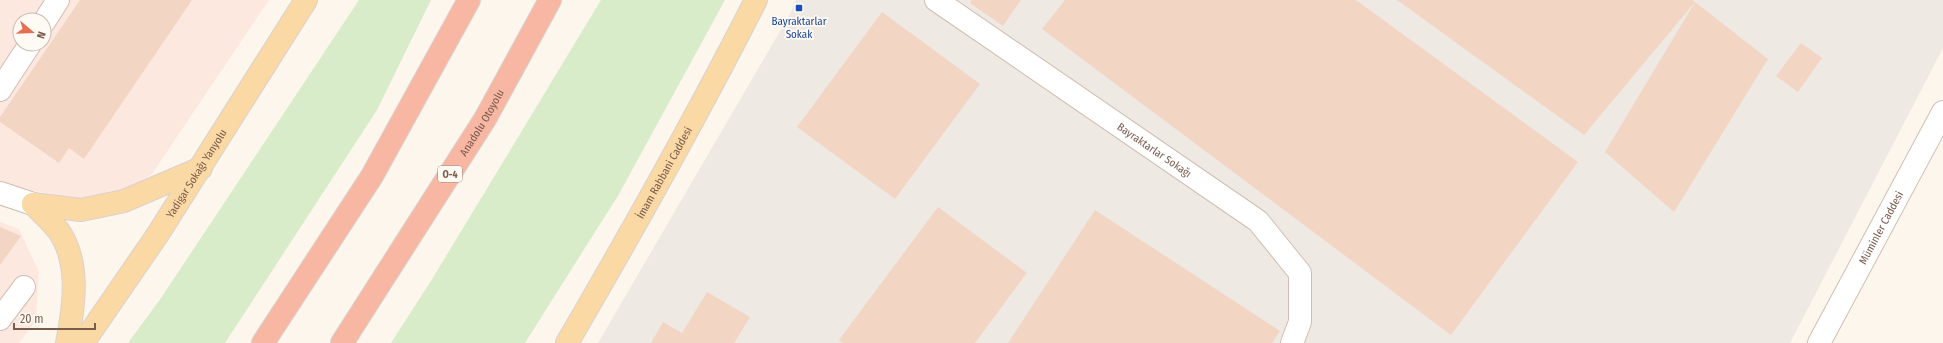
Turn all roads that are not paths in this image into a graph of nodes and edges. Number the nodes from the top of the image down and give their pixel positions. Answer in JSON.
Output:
{"nodes":[{"id":1,"x":58,"y":0,"type":"edge"},
{"id":2,"x":306,"y":0,"type":"edge"},
{"id":3,"x":457,"y":0,"type":"edge"},
{"id":4,"x":469,"y":0,"type":"edge"},
{"id":5,"x":550,"y":0,"type":"edge"},
{"id":6,"x":756,"y":0,"type":"edge"},
{"id":7,"x":936,"y":0,"type":"edge"},
{"id":8,"x":50,"y":12,"type":"edge"},
{"id":9,"x":22,"y":52,"type":"edge"},
{"id":10,"x":7,"y":66,"type":"edge"},
{"id":11,"x":0,"y":90,"type":"edge"},
{"id":12,"x":1943,"y":112,"type":"edge"},
{"id":13,"x":201,"y":168,"type":"junction"},
{"id":14,"x":372,"y":176,"type":"junction"},
{"id":15,"x":0,"y":193,"type":"edge"},
{"id":16,"x":33,"y":204,"type":"junction"},
{"id":17,"x":24,"y":287,"type":"dead end"},
{"id":18,"x":0,"y":319,"type":"edge"},
{"id":19,"x":67,"y":343,"type":"edge"},
{"id":20,"x":83,"y":343,"type":"edge"},
{"id":21,"x":263,"y":343,"type":"edge"},
{"id":22,"x":342,"y":343,"type":"edge"},
{"id":23,"x":567,"y":343,"type":"edge"},
{"id":24,"x":1292,"y":343,"type":"edge"},
{"id":25,"x":1819,"y":343,"type":"edge"}],
"edges":[{"from":1,"to":8,"type":"street"},
{"from":2,"to":13,"type":"main road","name":"Yadigar Sokağı Yanyolu"},
{"from":3,"to":14,"type":"highway"},
{"from":4,"to":14,"type":"highway"},
{"from":5,"to":22,"type":"highway","name":"Anadolu Otoyolu","number":"O-4"},
{"from":6,"to":23,"type":"main road","name":"İmam Rabbani Caddesi"},
{"from":7,"to":24,"type":"street","name":"Bayraktarlar Sokağı"},
{"from":9,"to":10,"type":"street"},
{"from":10,"to":11,"type":"street"},
{"from":12,"to":25,"type":"street","name":"Müminler Caddesi"},
{"from":13,"to":16,"type":"main road"},
{"from":13,"to":20,"type":"main road","name":"Yadigar Sokağı Yanyolu"},
{"from":14,"to":21,"type":"highway"},
{"from":15,"to":16,"type":"street"},
{"from":16,"to":19,"type":"main road"},
{"from":17,"to":18,"type":"street"}]}
